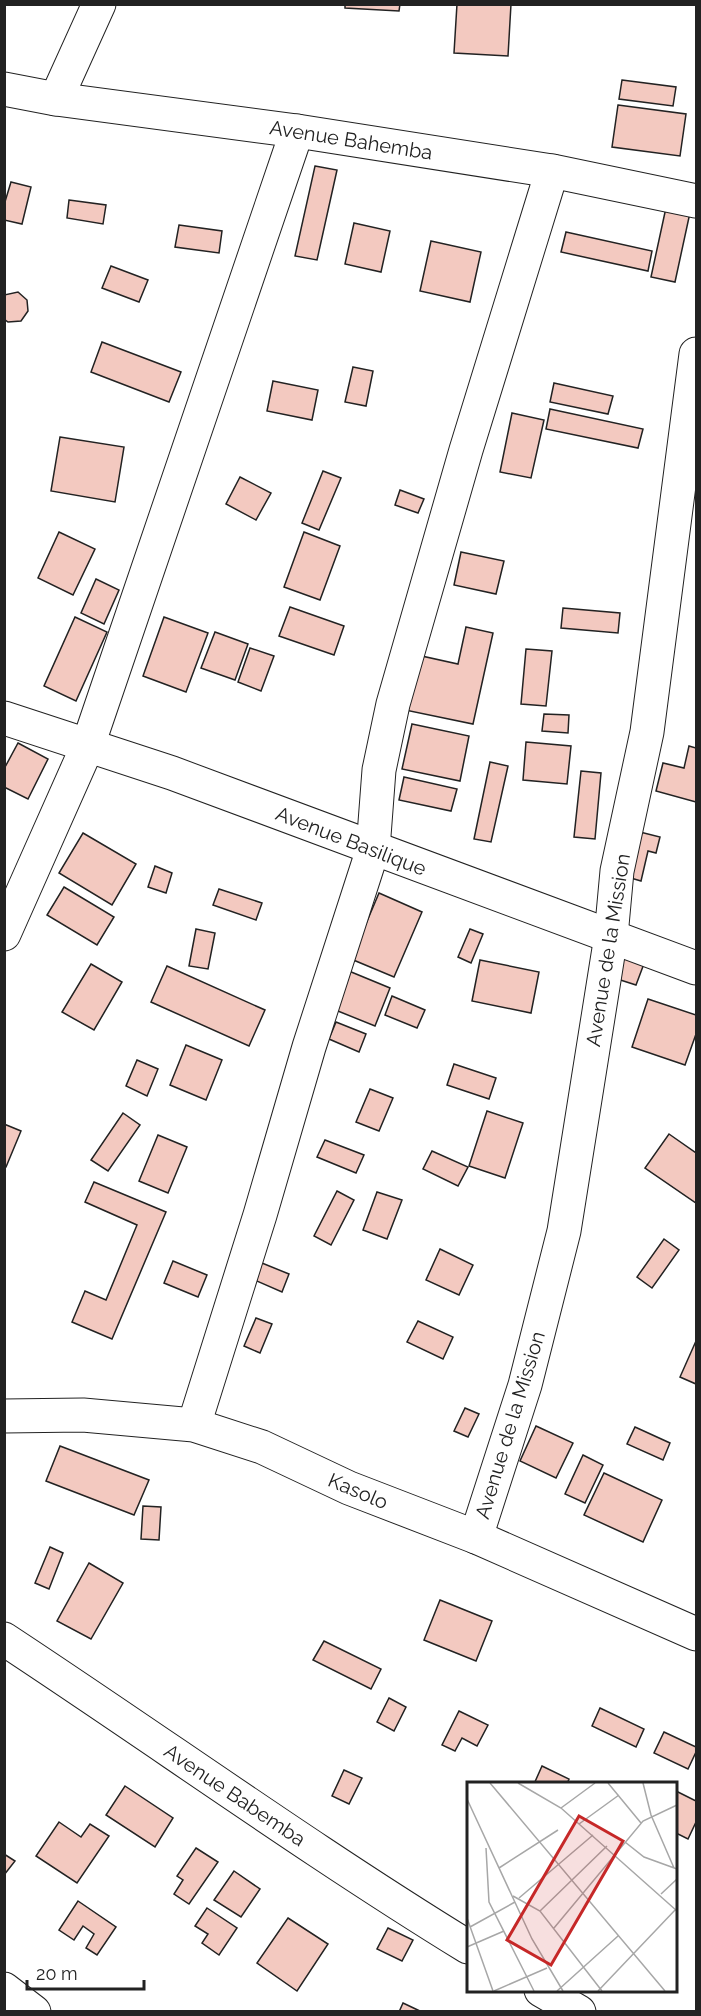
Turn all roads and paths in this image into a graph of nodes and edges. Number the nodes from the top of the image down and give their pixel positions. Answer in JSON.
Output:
{"nodes":[{"id":1,"x":99,"y":4,"type":"edge"},
{"id":2,"x":4,"y":89,"type":"edge"},
{"id":3,"x":56,"y":99,"type":"junction"},
{"id":4,"x":297,"y":130,"type":"junction"},
{"id":5,"x":552,"y":171,"type":"junction"},
{"id":6,"x":696,"y":201,"type":"edge"},
{"id":7,"x":696,"y":354,"type":"edge"},
{"id":8,"x":4,"y":718,"type":"edge"},
{"id":9,"x":88,"y":745,"type":"junction"},
{"id":10,"x":373,"y":849,"type":"junction"},
{"id":11,"x":4,"y":934,"type":"edge"},
{"id":12,"x":611,"y":936,"type":"junction"},
{"id":13,"x":696,"y":968,"type":"edge"},
{"id":14,"x":4,"y":1416,"type":"edge"},
{"id":15,"x":194,"y":1425,"type":"junction"},
{"id":16,"x":476,"y":1537,"type":"junction"},
{"id":17,"x":696,"y":1634,"type":"edge"},
{"id":18,"x":4,"y":1639,"type":"edge"},
{"id":19,"x":467,"y":1946,"type":"edge"},
{"id":20,"x":4,"y":1989,"type":"edge"},
{"id":21,"x":544,"y":1992,"type":"edge"},
{"id":22,"x":34,"y":2012,"type":"edge"},
{"id":23,"x":579,"y":2012,"type":"edge"}],
"edges":[{"from":1,"to":3,"type":"street"},
{"from":2,"to":3,"type":"street","name":"Avenue Bahemba"},
{"from":3,"to":4,"type":"street","name":"Avenue Bahemba"},
{"from":4,"to":5,"type":"street","name":"Avenue Bahemba"},
{"from":4,"to":9,"type":"street"},
{"from":5,"to":6,"type":"street","name":"Avenue Bahemba"},
{"from":5,"to":10,"type":"street"},
{"from":7,"to":12,"type":"street","name":"Avenue de la Mission"},
{"from":8,"to":9,"type":"street","name":"Avenue Basilique"},
{"from":9,"to":10,"type":"street","name":"Avenue Basilique"},
{"from":9,"to":11,"type":"street"},
{"from":10,"to":12,"type":"street","name":"Avenue Basilique"},
{"from":10,"to":15,"type":"street"},
{"from":12,"to":13,"type":"street","name":"Avenue Basilique"},
{"from":12,"to":16,"type":"street","name":"Avenue de la Mission"},
{"from":14,"to":15,"type":"street","name":"Kasolo"},
{"from":15,"to":16,"type":"street","name":"Kasolo"},
{"from":16,"to":17,"type":"street","name":"Kasolo"},
{"from":18,"to":19,"type":"street","name":"Avenue Babemba"},
{"from":20,"to":22,"type":"street"},
{"from":21,"to":23,"type":"street"}]}
